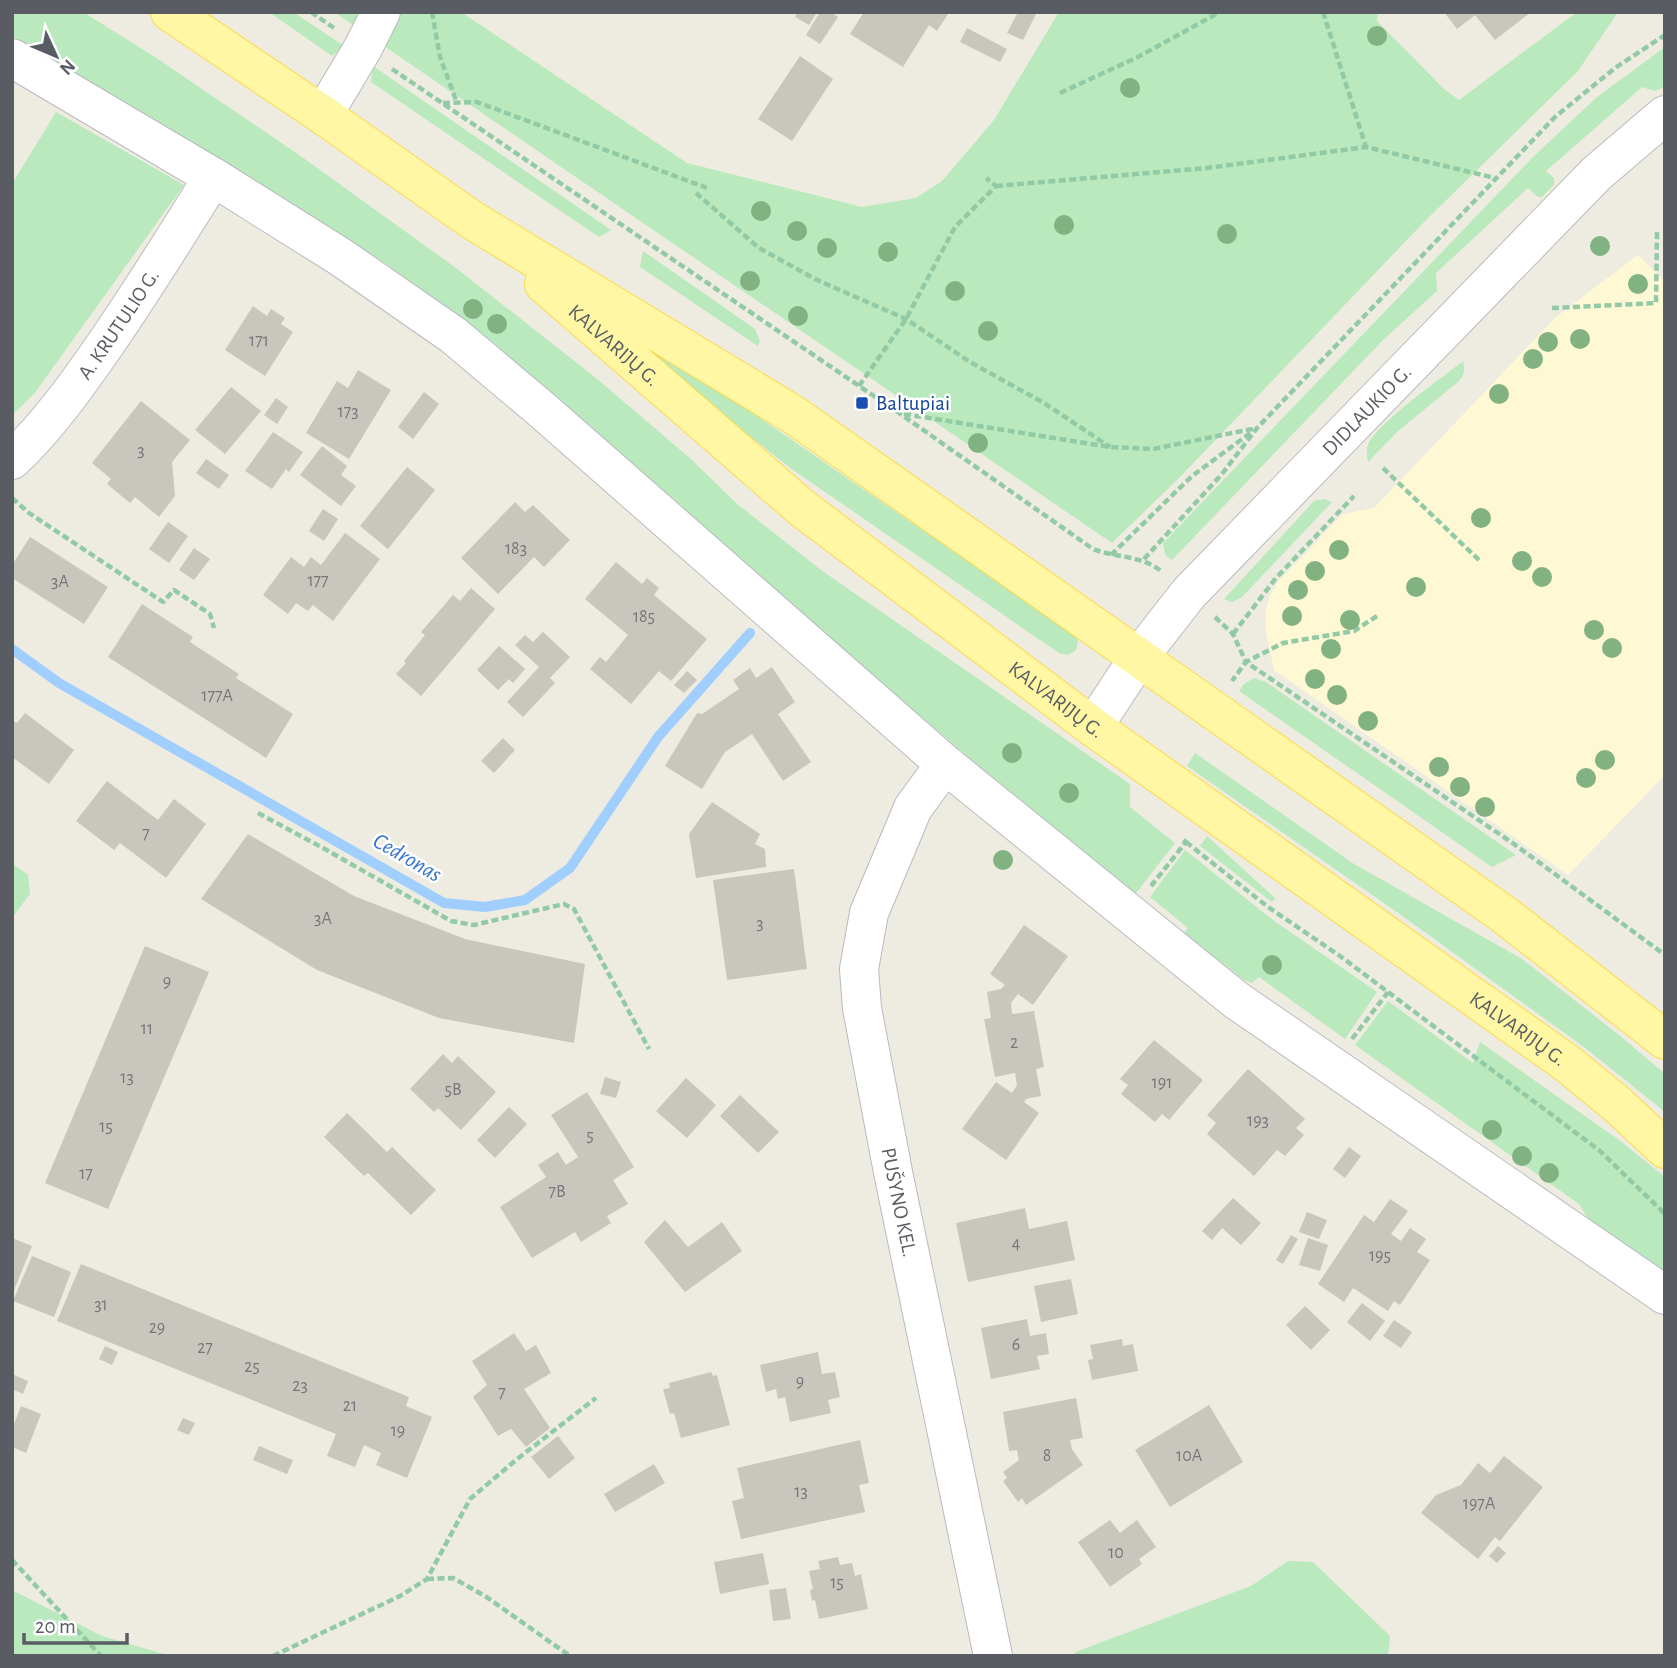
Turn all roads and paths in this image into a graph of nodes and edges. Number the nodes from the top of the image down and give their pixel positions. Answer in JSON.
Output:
{"nodes":[{"id":1,"x":170,"y":12,"type":"edge"},
{"id":2,"x":311,"y":12,"type":"edge"},
{"id":3,"x":381,"y":12,"type":"edge"},
{"id":4,"x":432,"y":12,"type":"edge"},
{"id":5,"x":1220,"y":12,"type":"edge"},
{"id":6,"x":1323,"y":12,"type":"edge"},
{"id":7,"x":1665,"y":35,"type":"edge"},
{"id":8,"x":363,"y":48,"type":"junction"},
{"id":9,"x":12,"y":58,"type":"edge"},
{"id":10,"x":1060,"y":93,"type":"dead end"},
{"id":11,"x":442,"y":103,"type":"junction"},
{"id":12,"x":457,"y":103,"type":"junction"},
{"id":13,"x":323,"y":115,"type":"junction"},
{"id":14,"x":1665,"y":116,"type":"edge"},
{"id":15,"x":1366,"y":147,"type":"junction"},
{"id":16,"x":213,"y":177,"type":"junction"},
{"id":17,"x":986,"y":178,"type":"dead end"},
{"id":18,"x":1496,"y":179,"type":"junction"},
{"id":19,"x":996,"y":186,"type":"junction"},
{"id":20,"x":707,"y":188,"type":"dead end"},
{"id":21,"x":696,"y":193,"type":"dead end"},
{"id":22,"x":471,"y":220,"type":"junction"},
{"id":23,"x":1657,"y":232,"type":"dead end"},
{"id":24,"x":1552,"y":308,"type":"dead end"},
{"id":25,"x":906,"y":319,"type":"junction"},
{"id":26,"x":859,"y":386,"type":"junction"},
{"id":27,"x":899,"y":413,"type":"junction"},
{"id":28,"x":1257,"y":428,"type":"junction"},
{"id":29,"x":1110,"y":447,"type":"junction"},
{"id":30,"x":12,"y":460,"type":"edge"},
{"id":31,"x":1383,"y":468,"type":"dead end"},
{"id":32,"x":1354,"y":496,"type":"dead end"},
{"id":33,"x":12,"y":498,"type":"edge"},
{"id":34,"x":1093,"y":549,"type":"dead end"},
{"id":35,"x":1111,"y":555,"type":"dead end"},
{"id":36,"x":1144,"y":560,"type":"dead end"},
{"id":37,"x":1481,"y":562,"type":"dead end"},
{"id":38,"x":1377,"y":616,"type":"dead end"},
{"id":39,"x":214,"y":628,"type":"dead end"},
{"id":40,"x":1233,"y":634,"type":"dead end"},
{"id":41,"x":1139,"y":657,"type":"junction"},
{"id":42,"x":1093,"y":727,"type":"junction"},
{"id":43,"x":945,"y":764,"type":"junction"},
{"id":44,"x":258,"y":813,"type":"dead end"},
{"id":45,"x":1186,"y":842,"type":"dead end"},
{"id":46,"x":1179,"y":851,"type":"dead end"},
{"id":47,"x":1150,"y":887,"type":"dead end"},
{"id":48,"x":1665,"y":955,"type":"edge"},
{"id":49,"x":1388,"y":992,"type":"junction"},
{"id":50,"x":1665,"y":1040,"type":"edge"},
{"id":51,"x":649,"y":1049,"type":"dead end"},
{"id":52,"x":1332,"y":1066,"type":"junction"},
{"id":53,"x":1665,"y":1149,"type":"edge"},
{"id":54,"x":1665,"y":1214,"type":"edge"},
{"id":55,"x":1665,"y":1295,"type":"edge"},
{"id":56,"x":596,"y":1398,"type":"dead end"},
{"id":57,"x":12,"y":1560,"type":"edge"},
{"id":58,"x":427,"y":1579,"type":"junction"},
{"id":59,"x":101,"y":1656,"type":"edge"},
{"id":60,"x":273,"y":1656,"type":"edge"},
{"id":61,"x":570,"y":1656,"type":"edge"},
{"id":62,"x":993,"y":1656,"type":"edge"}],
"edges":[{"from":1,"to":13,"type":"main road","name":"KALVARIJŲ G."},
{"from":2,"to":8,"type":"path"},
{"from":3,"to":8,"type":"street"},
{"from":4,"to":12,"type":"path"},
{"from":5,"to":10,"type":"path"},
{"from":6,"to":15,"type":"path"},
{"from":7,"to":18,"type":"path"},
{"from":8,"to":11,"type":"path"},
{"from":8,"to":13,"type":"street"},
{"from":9,"to":16,"type":"street"},
{"from":11,"to":12,"type":"path"},
{"from":11,"to":26,"type":"path"},
{"from":12,"to":20,"type":"path"},
{"from":13,"to":22,"type":"main road","name":"KALVARIJŲ G."},
{"from":14,"to":41,"type":"street","name":"DIDLAUKIO G."},
{"from":15,"to":18,"type":"path"},
{"from":15,"to":19,"type":"path"},
{"from":16,"to":30,"type":"street","name":"A. KRUTULIO G."},
{"from":16,"to":43,"type":"street"},
{"from":17,"to":19,"type":"path"},
{"from":18,"to":28,"type":"path"},
{"from":19,"to":25,"type":"path"},
{"from":21,"to":25,"type":"path"},
{"from":22,"to":41,"type":"main road","name":"KALVARIJŲ G."},
{"from":22,"to":42,"type":"main road","name":"KALVARIJŲ G."},
{"from":23,"to":24,"type":"path"},
{"from":25,"to":26,"type":"path"},
{"from":25,"to":29,"type":"path"},
{"from":26,"to":27,"type":"path"},
{"from":27,"to":29,"type":"path"},
{"from":27,"to":34,"type":"path"},
{"from":28,"to":29,"type":"path"},
{"from":28,"to":35,"type":"path"},
{"from":28,"to":36,"type":"path"},
{"from":31,"to":37,"type":"path"},
{"from":32,"to":40,"type":"path"},
{"from":33,"to":39,"type":"path"},
{"from":38,"to":48,"type":"path"},
{"from":41,"to":42,"type":"street","name":"DIDLAUKIO G."},
{"from":41,"to":50,"type":"main road","name":"KALVARIJŲ G."},
{"from":42,"to":53,"type":"main road","name":"KALVARIJŲ G."},
{"from":43,"to":52,"type":"street"},
{"from":43,"to":62,"type":"street","name":"PUŠYNO KEL."},
{"from":44,"to":51,"type":"path"},
{"from":45,"to":49,"type":"path"},
{"from":46,"to":47,"type":"path"},
{"from":49,"to":52,"type":"path"},
{"from":49,"to":54,"type":"path"},
{"from":52,"to":55,"type":"street"},
{"from":56,"to":58,"type":"path"},
{"from":57,"to":59,"type":"path"},
{"from":58,"to":60,"type":"path"},
{"from":58,"to":61,"type":"path"}]}
